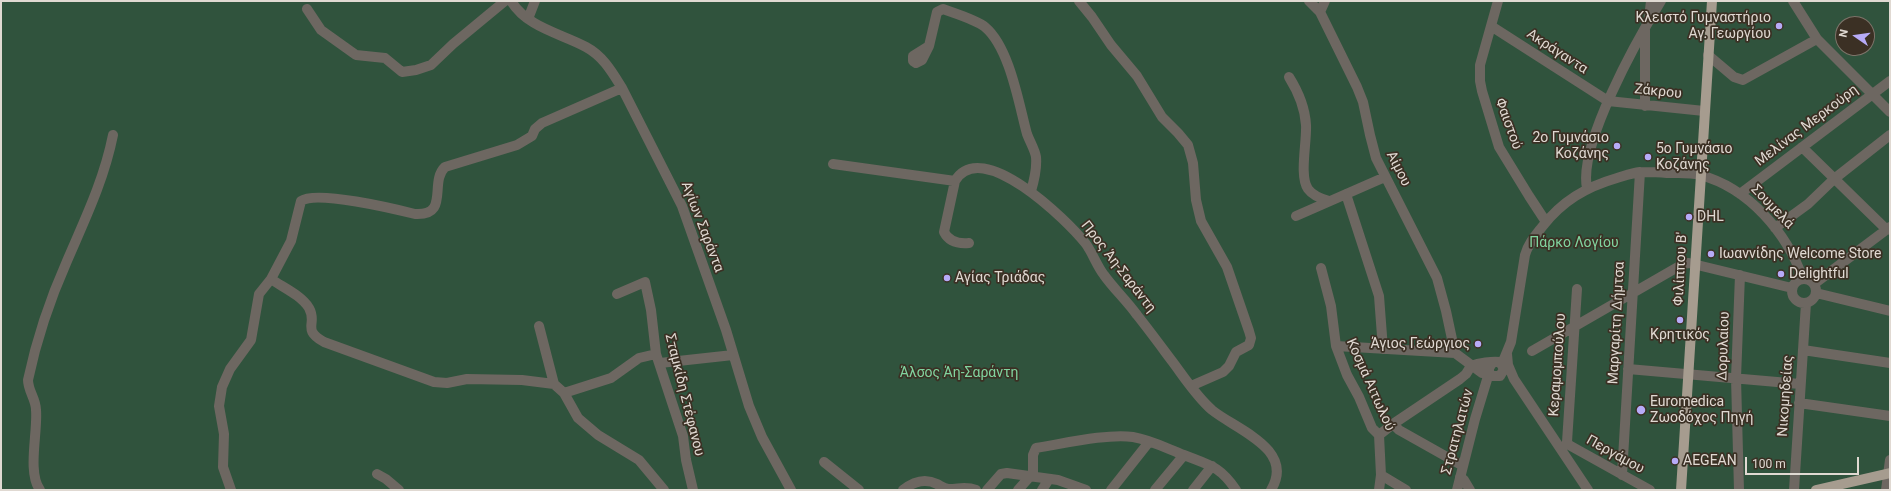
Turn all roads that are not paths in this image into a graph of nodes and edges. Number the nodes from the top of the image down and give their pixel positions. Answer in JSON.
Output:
{"nodes":[{"id":1,"x":505,"y":1,"type":"edge"},
{"id":2,"x":511,"y":1,"type":"edge"},
{"id":3,"x":536,"y":1,"type":"edge"},
{"id":4,"x":1079,"y":1,"type":"edge"},
{"id":5,"x":1309,"y":1,"type":"edge"},
{"id":6,"x":1325,"y":1,"type":"edge"},
{"id":7,"x":1498,"y":1,"type":"edge"},
{"id":8,"x":1651,"y":1,"type":"edge"},
{"id":9,"x":1661,"y":1,"type":"edge"},
{"id":10,"x":1712,"y":1,"type":"edge"},
{"id":11,"x":1793,"y":1,"type":"edge"},
{"id":12,"x":307,"y":10,"type":"dead end"},
{"id":13,"x":1320,"y":12,"type":"junction"},
{"id":14,"x":528,"y":19,"type":"junction"},
{"id":15,"x":1647,"y":24,"type":"junction"},
{"id":16,"x":1491,"y":26,"type":"junction"},
{"id":17,"x":1816,"y":39,"type":"junction"},
{"id":18,"x":929,"y":46,"type":"dead end"},
{"id":19,"x":1708,"y":55,"type":"junction"},
{"id":20,"x":1289,"y":77,"type":"dead end"},
{"id":21,"x":1890,"y":81,"type":"edge"},
{"id":22,"x":622,"y":88,"type":"junction"},
{"id":23,"x":1873,"y":94,"type":"junction"},
{"id":24,"x":1608,"y":101,"type":"junction"},
{"id":25,"x":1645,"y":106,"type":"junction"},
{"id":26,"x":1704,"y":111,"type":"junction"},
{"id":27,"x":1890,"y":112,"type":"edge"},
{"id":28,"x":113,"y":135,"type":"dead end"},
{"id":29,"x":1890,"y":135,"type":"edge"},
{"id":30,"x":1802,"y":147,"type":"junction"},
{"id":31,"x":833,"y":164,"type":"dead end"},
{"id":32,"x":1640,"y":172,"type":"junction"},
{"id":33,"x":1700,"y":175,"type":"junction"},
{"id":34,"x":1385,"y":177,"type":"junction"},
{"id":35,"x":1834,"y":179,"type":"junction"},
{"id":36,"x":954,"y":181,"type":"junction"},
{"id":37,"x":1587,"y":188,"type":"junction"},
{"id":38,"x":1030,"y":191,"type":"junction"},
{"id":39,"x":1346,"y":194,"type":"junction"},
{"id":40,"x":1740,"y":194,"type":"junction"},
{"id":41,"x":1329,"y":201,"type":"junction"},
{"id":42,"x":1296,"y":216,"type":"dead end"},
{"id":43,"x":1546,"y":222,"type":"junction"},
{"id":44,"x":1775,"y":228,"type":"junction"},
{"id":45,"x":1888,"y":229,"type":"edge"},
{"id":46,"x":969,"y":243,"type":"dead end"},
{"id":47,"x":1696,"y":264,"type":"junction"},
{"id":48,"x":1321,"y":268,"type":"dead end"},
{"id":49,"x":1740,"y":275,"type":"junction"},
{"id":50,"x":1803,"y":278,"type":"junction"},
{"id":51,"x":271,"y":279,"type":"junction"},
{"id":52,"x":1792,"y":288,"type":"junction"},
{"id":53,"x":1815,"y":288,"type":"junction"},
{"id":54,"x":1577,"y":289,"type":"dead end"},
{"id":55,"x":617,"y":294,"type":"dead end"},
{"id":56,"x":1633,"y":294,"type":"junction"},
{"id":57,"x":1806,"y":303,"type":"junction"},
{"id":58,"x":1890,"y":311,"type":"edge"},
{"id":59,"x":539,"y":326,"type":"dead end"},
{"id":60,"x":1574,"y":327,"type":"junction"},
{"id":61,"x":1336,"y":346,"type":"junction"},
{"id":62,"x":1383,"y":349,"type":"junction"},
{"id":63,"x":1803,"y":350,"type":"junction"},
{"id":64,"x":1532,"y":351,"type":"dead end"},
{"id":65,"x":1455,"y":353,"type":"junction"},
{"id":66,"x":1507,"y":354,"type":"junction"},
{"id":67,"x":733,"y":355,"type":"junction"},
{"id":68,"x":658,"y":359,"type":"junction"},
{"id":69,"x":1497,"y":363,"type":"junction"},
{"id":70,"x":1890,"y":364,"type":"edge"},
{"id":71,"x":1471,"y":366,"type":"junction"},
{"id":72,"x":1628,"y":369,"type":"junction"},
{"id":73,"x":1689,"y":374,"type":"junction"},
{"id":74,"x":1491,"y":376,"type":"junction"},
{"id":75,"x":1736,"y":378,"type":"junction"},
{"id":76,"x":1514,"y":379,"type":"junction"},
{"id":77,"x":554,"y":384,"type":"junction"},
{"id":78,"x":1800,"y":384,"type":"junction"},
{"id":79,"x":1191,"y":386,"type":"junction"},
{"id":80,"x":564,"y":393,"type":"junction"},
{"id":81,"x":1799,"y":403,"type":"junction"},
{"id":82,"x":1890,"y":416,"type":"edge"},
{"id":83,"x":1393,"y":424,"type":"junction"},
{"id":84,"x":1379,"y":435,"type":"junction"},
{"id":85,"x":1149,"y":442,"type":"junction"},
{"id":86,"x":1567,"y":442,"type":"joint"},
{"id":87,"x":1184,"y":455,"type":"junction"},
{"id":88,"x":1890,"y":460,"type":"edge"},
{"id":89,"x":824,"y":462,"type":"dead end"},
{"id":90,"x":1212,"y":466,"type":"junction"},
{"id":91,"x":1463,"y":466,"type":"junction"},
{"id":92,"x":377,"y":474,"type":"dead end"},
{"id":93,"x":1889,"y":474,"type":"edge"},
{"id":94,"x":1381,"y":475,"type":"junction"},
{"id":95,"x":1622,"y":475,"type":"junction"},
{"id":96,"x":1030,"y":477,"type":"junction"},
{"id":97,"x":1460,"y":477,"type":"junction"},
{"id":98,"x":1050,"y":479,"type":"junction"},
{"id":99,"x":853,"y":488,"type":"edge"},
{"id":100,"x":666,"y":489,"type":"edge"},
{"id":101,"x":961,"y":489,"type":"edge"},
{"id":102,"x":1234,"y":489,"type":"edge"},
{"id":103,"x":40,"y":490,"type":"edge"},
{"id":104,"x":231,"y":490,"type":"edge"},
{"id":105,"x":398,"y":490,"type":"edge"},
{"id":106,"x":693,"y":490,"type":"edge"},
{"id":107,"x":791,"y":490,"type":"edge"},
{"id":108,"x":903,"y":490,"type":"edge"},
{"id":109,"x":976,"y":490,"type":"edge"},
{"id":110,"x":987,"y":490,"type":"edge"},
{"id":111,"x":1018,"y":490,"type":"edge"},
{"id":112,"x":1042,"y":490,"type":"edge"},
{"id":113,"x":1086,"y":490,"type":"edge"},
{"id":114,"x":1111,"y":490,"type":"edge"},
{"id":115,"x":1155,"y":490,"type":"edge"},
{"id":116,"x":1194,"y":490,"type":"edge"},
{"id":117,"x":1271,"y":490,"type":"edge"},
{"id":118,"x":1379,"y":490,"type":"edge"},
{"id":119,"x":1406,"y":490,"type":"edge"},
{"id":120,"x":1457,"y":490,"type":"edge"},
{"id":121,"x":1470,"y":490,"type":"edge"},
{"id":122,"x":1588,"y":490,"type":"edge"},
{"id":123,"x":1650,"y":490,"type":"edge"},
{"id":124,"x":1681,"y":490,"type":"edge"},
{"id":125,"x":1739,"y":490,"type":"edge"},
{"id":126,"x":1794,"y":490,"type":"edge"},
{"id":127,"x":1816,"y":490,"type":"edge"},
{"id":128,"x":1886,"y":490,"type":"edge"}],
"edges":[{"from":1,"to":12,"type":"street"},
{"from":2,"to":14,"type":"street","name":"Αγίων Σαράντα"},
{"from":3,"to":14,"type":"street"},
{"from":4,"to":79,"type":"street"},
{"from":5,"to":13,"type":"street","name":"Αίμου"},
{"from":6,"to":13,"type":"street"},
{"from":7,"to":16,"type":"street","name":"Φαιστού"},
{"from":8,"to":15,"type":"street"},
{"from":9,"to":15,"type":"street"},
{"from":10,"to":19,"type":"main road","name":"Φιλίππου Β'"},
{"from":11,"to":17,"type":"street"},
{"from":13,"to":34,"type":"street","name":"Αίμου"},
{"from":14,"to":22,"type":"street","name":"Αγίων Σαράντα"},
{"from":15,"to":24,"type":"street"},
{"from":15,"to":25,"type":"street"},
{"from":16,"to":24,"type":"street","name":"Ακράγαντα"},
{"from":16,"to":43,"type":"street","name":"Φαιστού"},
{"from":17,"to":19,"type":"street"},
{"from":17,"to":23,"type":"street"},
{"from":18,"to":38,"type":"street"},
{"from":19,"to":26,"type":"main road","name":"Φιλίππου Β'"},
{"from":20,"to":41,"type":"street"},
{"from":21,"to":23,"type":"street","name":"Μελίνας Μερκούρη"},
{"from":22,"to":51,"type":"street"},
{"from":22,"to":67,"type":"street","name":"Αγίων Σαράντα"},
{"from":23,"to":27,"type":"street"},
{"from":23,"to":30,"type":"street","name":"Μελίνας Μερκούρη"},
{"from":24,"to":25,"type":"street","name":"Ζάκρου"},
{"from":24,"to":37,"type":"street"},
{"from":25,"to":26,"type":"street","name":"Ζάκρου"},
{"from":26,"to":33,"type":"main road","name":"Φιλίππου Β'"},
{"from":28,"to":103,"type":"street"},
{"from":29,"to":35,"type":"street"},
{"from":30,"to":35,"type":"street"},
{"from":30,"to":40,"type":"street","name":"Μελίνας Μερκούρη"},
{"from":31,"to":36,"type":"street"},
{"from":32,"to":33,"type":"street","name":"Σουμελά"},
{"from":32,"to":37,"type":"street","name":"Σουμελά"},
{"from":32,"to":56,"type":"street","name":"Μαργαρίτη Δήμτσα"},
{"from":33,"to":40,"type":"street","name":"Σουμελά"},
{"from":33,"to":47,"type":"main road","name":"Φιλίππου Β'"},
{"from":34,"to":39,"type":"street"},
{"from":34,"to":65,"type":"street","name":"Αίμου"},
{"from":35,"to":44,"type":"street"},
{"from":35,"to":45,"type":"street"},
{"from":36,"to":38,"type":"street","name":"Προς Άη-Σαράντη"},
{"from":36,"to":46,"type":"street"},
{"from":37,"to":43,"type":"street","name":"Σουμελά"},
{"from":38,"to":79,"type":"street","name":"Προς Άη-Σαράντη"},
{"from":39,"to":41,"type":"street"},
{"from":39,"to":62,"type":"street"},
{"from":40,"to":44,"type":"street","name":"Σουμελά"},
{"from":41,"to":42,"type":"street"},
{"from":43,"to":66,"type":"street","name":"Σουμελά"},
{"from":44,"to":50,"type":"street","name":"Σουμελά"},
{"from":45,"to":53,"type":"street"},
{"from":47,"to":49,"type":"street"},
{"from":47,"to":56,"type":"street"},
{"from":47,"to":73,"type":"main road","name":"Φιλίππου Β'"},
{"from":48,"to":61,"type":"street","name":"Κοσμά Αιτωλού"},
{"from":49,"to":52,"type":"street"},
{"from":49,"to":75,"type":"street","name":"Δορυλαίου"},
{"from":50,"to":52,"type":"street"},
{"from":50,"to":53,"type":"street"},
{"from":51,"to":77,"type":"street"},
{"from":51,"to":104,"type":"street"},
{"from":52,"to":57,"type":"street"},
{"from":53,"to":57,"type":"street"},
{"from":53,"to":58,"type":"street"},
{"from":54,"to":60,"type":"street","name":"Κεραμομπούλου"},
{"from":55,"to":68,"type":"street","name":"Σταμκίδη Στέφανου"},
{"from":56,"to":60,"type":"street"},
{"from":56,"to":72,"type":"street","name":"Μαργαρίτη Δήμτσα"},
{"from":57,"to":63,"type":"street","name":"Νικομηδείας"},
{"from":59,"to":77,"type":"street"},
{"from":60,"to":64,"type":"street"},
{"from":60,"to":86,"type":"street","name":"Κεραμομπούλου"},
{"from":61,"to":62,"type":"street"},
{"from":61,"to":84,"type":"street","name":"Κοσμά Αιτωλού"},
{"from":62,"to":65,"type":"street"},
{"from":63,"to":70,"type":"street"},
{"from":63,"to":78,"type":"street","name":"Νικομηδείας"},
{"from":65,"to":71,"type":"street"},
{"from":66,"to":69,"type":"street","name":"Σουμελά"},
{"from":66,"to":76,"type":"street"},
{"from":67,"to":68,"type":"street"},
{"from":67,"to":107,"type":"street","name":"Αγίων Σαράντα"},
{"from":68,"to":80,"type":"street"},
{"from":68,"to":106,"type":"street","name":"Σταμκίδη Στέφανου"},
{"from":69,"to":71,"type":"street"},
{"from":69,"to":74,"type":"street","name":"Σουμελά"},
{"from":69,"to":74,"type":"street"},
{"from":71,"to":74,"type":"street"},
{"from":71,"to":83,"type":"street"},
{"from":72,"to":73,"type":"street"},
{"from":72,"to":95,"type":"street","name":"Μαργαρίτη Δήμτσα"},
{"from":73,"to":75,"type":"street"},
{"from":73,"to":124,"type":"main road","name":"Φιλίππου Β'"},
{"from":74,"to":76,"type":"street"},
{"from":74,"to":91,"type":"street","name":"Στρατηλατών"},
{"from":75,"to":78,"type":"street"},
{"from":75,"to":125,"type":"street","name":"Δορυλαίου"},
{"from":76,"to":122,"type":"street"},
{"from":77,"to":80,"type":"street"},
{"from":78,"to":81,"type":"street","name":"Νικομηδείας"},
{"from":79,"to":117,"type":"street","name":"Προς Άη-Σαράντη"},
{"from":80,"to":100,"type":"street"},
{"from":81,"to":82,"type":"street"},
{"from":81,"to":126,"type":"street","name":"Νικομηδείας"},
{"from":83,"to":84,"type":"street"},
{"from":83,"to":91,"type":"street"},
{"from":84,"to":94,"type":"street","name":"Κοσμά Αιτωλού"},
{"from":85,"to":87,"type":"street"},
{"from":85,"to":96,"type":"street"},
{"from":85,"to":114,"type":"street"},
{"from":86,"to":95,"type":"street","name":"Περγάμου"},
{"from":87,"to":90,"type":"street"},
{"from":87,"to":115,"type":"street"},
{"from":88,"to":93,"type":"street"},
{"from":89,"to":99,"type":"street"},
{"from":90,"to":102,"type":"street"},
{"from":90,"to":116,"type":"street"},
{"from":91,"to":97,"type":"street","name":"Στρατηλατών"},
{"from":92,"to":105,"type":"street"},
{"from":93,"to":127,"type":"main road"},
{"from":93,"to":128,"type":"street"},
{"from":94,"to":118,"type":"street","name":"Κοσμά Αιτωλού"},
{"from":94,"to":119,"type":"street"},
{"from":95,"to":123,"type":"street","name":"Περγάμου"},
{"from":96,"to":98,"type":"street"},
{"from":96,"to":110,"type":"street"},
{"from":96,"to":111,"type":"street"},
{"from":97,"to":120,"type":"street","name":"Στρατηλατών"},
{"from":97,"to":121,"type":"street"},
{"from":98,"to":112,"type":"street"},
{"from":98,"to":113,"type":"street"},
{"from":101,"to":108,"type":"street"},
{"from":101,"to":109,"type":"street"}]}
